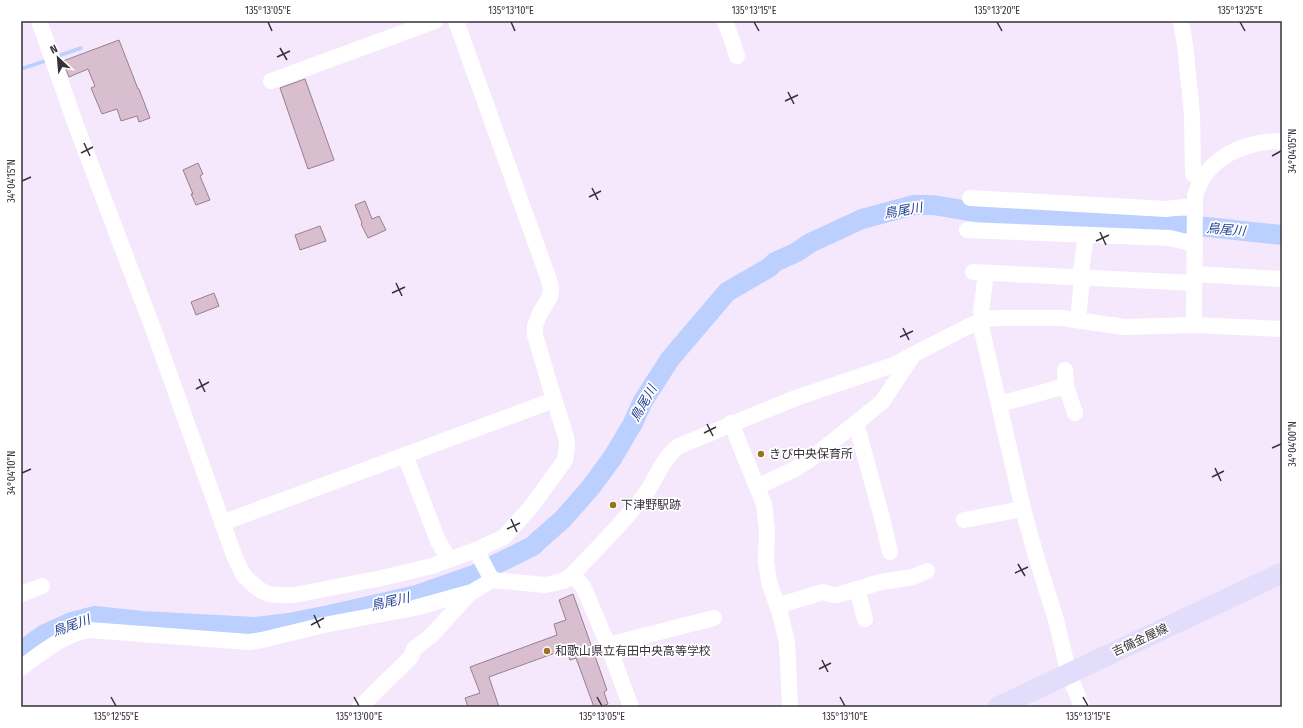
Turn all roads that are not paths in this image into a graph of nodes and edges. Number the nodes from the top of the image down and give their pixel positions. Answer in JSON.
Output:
{"nodes":[{"id":1,"x":38,"y":21,"type":"edge"},
{"id":2,"x":435,"y":21,"type":"edge"},
{"id":3,"x":456,"y":21,"type":"edge"},
{"id":4,"x":725,"y":21,"type":"edge"},
{"id":5,"x":1181,"y":21,"type":"edge"},
{"id":6,"x":737,"y":56,"type":"dead end"},
{"id":7,"x":271,"y":80,"type":"dead end"},
{"id":8,"x":1282,"y":142,"type":"edge"},
{"id":9,"x":1202,"y":178,"type":"junction"},
{"id":10,"x":970,"y":198,"type":"dead end"},
{"id":11,"x":1195,"y":211,"type":"junction"},
{"id":12,"x":967,"y":230,"type":"dead end"},
{"id":13,"x":1086,"y":234,"type":"junction"},
{"id":14,"x":1195,"y":241,"type":"junction"},
{"id":15,"x":1081,"y":278,"type":"junction"},
{"id":16,"x":1195,"y":279,"type":"junction"},
{"id":17,"x":1282,"y":279,"type":"edge"},
{"id":18,"x":1078,"y":320,"type":"junction"},
{"id":19,"x":982,"y":321,"type":"junction"},
{"id":20,"x":1194,"y":325,"type":"junction"},
{"id":21,"x":1282,"y":329,"type":"edge"},
{"id":22,"x":913,"y":354,"type":"junction"},
{"id":23,"x":1065,"y":370,"type":"dead end"},
{"id":24,"x":1066,"y":386,"type":"junction"},
{"id":25,"x":554,"y":400,"type":"junction"},
{"id":26,"x":999,"y":404,"type":"junction"},
{"id":27,"x":1075,"y":413,"type":"dead end"},
{"id":28,"x":732,"y":423,"type":"junction"},
{"id":29,"x":856,"y":423,"type":"junction"},
{"id":30,"x":405,"y":455,"type":"junction"},
{"id":31,"x":757,"y":487,"type":"junction"},
{"id":32,"x":1022,"y":509,"type":"junction"},
{"id":33,"x":964,"y":520,"type":"dead end"},
{"id":34,"x":222,"y":523,"type":"junction"},
{"id":35,"x":890,"y":552,"type":"dead end"},
{"id":36,"x":478,"y":553,"type":"junction"},
{"id":37,"x":449,"y":559,"type":"junction"},
{"id":38,"x":927,"y":571,"type":"dead end"},
{"id":39,"x":1282,"y":573,"type":"edge"},
{"id":40,"x":572,"y":575,"type":"junction"},
{"id":41,"x":491,"y":578,"type":"junction"},
{"id":42,"x":42,"y":586,"type":"dead end"},
{"id":43,"x":857,"y":589,"type":"junction"},
{"id":44,"x":472,"y":592,"type":"junction"},
{"id":45,"x":21,"y":594,"type":"edge"},
{"id":46,"x":777,"y":606,"type":"junction"},
{"id":47,"x":714,"y":618,"type":"dead end"},
{"id":48,"x":865,"y":619,"type":"dead end"},
{"id":49,"x":608,"y":645,"type":"junction"},
{"id":50,"x":21,"y":668,"type":"edge"},
{"id":51,"x":1069,"y":674,"type":"junction"},
{"id":52,"x":360,"y":707,"type":"edge"},
{"id":53,"x":631,"y":707,"type":"edge"},
{"id":54,"x":790,"y":707,"type":"edge"},
{"id":55,"x":998,"y":707,"type":"edge"},
{"id":56,"x":1082,"y":707,"type":"edge"}],
"edges":[{"from":1,"to":34,"type":"street"},
{"from":2,"to":7,"type":"street"},
{"from":3,"to":25,"type":"street"},
{"from":4,"to":6,"type":"street"},
{"from":5,"to":9,"type":"street"},
{"from":8,"to":9,"type":"street"},
{"from":9,"to":11,"type":"street"},
{"from":10,"to":11,"type":"street"},
{"from":11,"to":14,"type":"street"},
{"from":12,"to":13,"type":"street"},
{"from":13,"to":14,"type":"street"},
{"from":13,"to":15,"type":"street"},
{"from":14,"to":16,"type":"street"},
{"from":15,"to":16,"type":"street"},
{"from":15,"to":18,"type":"street"},
{"from":15,"to":19,"type":"street"},
{"from":16,"to":17,"type":"street"},
{"from":16,"to":20,"type":"street"},
{"from":18,"to":19,"type":"street"},
{"from":18,"to":20,"type":"street"},
{"from":19,"to":22,"type":"street"},
{"from":19,"to":26,"type":"street"},
{"from":20,"to":21,"type":"street"},
{"from":22,"to":28,"type":"street"},
{"from":22,"to":29,"type":"street"},
{"from":23,"to":24,"type":"street"},
{"from":24,"to":26,"type":"street"},
{"from":24,"to":27,"type":"street"},
{"from":25,"to":30,"type":"street"},
{"from":25,"to":36,"type":"street"},
{"from":26,"to":32,"type":"street"},
{"from":28,"to":31,"type":"street"},
{"from":28,"to":40,"type":"street"},
{"from":29,"to":31,"type":"street"},
{"from":29,"to":35,"type":"street"},
{"from":30,"to":34,"type":"street"},
{"from":30,"to":37,"type":"street"},
{"from":31,"to":46,"type":"street"},
{"from":32,"to":33,"type":"street"},
{"from":32,"to":51,"type":"street"},
{"from":34,"to":37,"type":"street"},
{"from":36,"to":37,"type":"street"},
{"from":36,"to":41,"type":"street"},
{"from":38,"to":43,"type":"street"},
{"from":39,"to":51,"type":"main road","name":"吉備金屋線"},
{"from":40,"to":41,"type":"street"},
{"from":40,"to":49,"type":"street"},
{"from":41,"to":44,"type":"street"},
{"from":42,"to":45,"type":"street"},
{"from":43,"to":46,"type":"street"},
{"from":43,"to":48,"type":"street"},
{"from":44,"to":50,"type":"street"},
{"from":44,"to":52,"type":"street"},
{"from":46,"to":54,"type":"street"},
{"from":47,"to":49,"type":"street"},
{"from":49,"to":53,"type":"street"},
{"from":51,"to":55,"type":"main road","name":"吉備金屋線"},
{"from":51,"to":56,"type":"street"}]}
